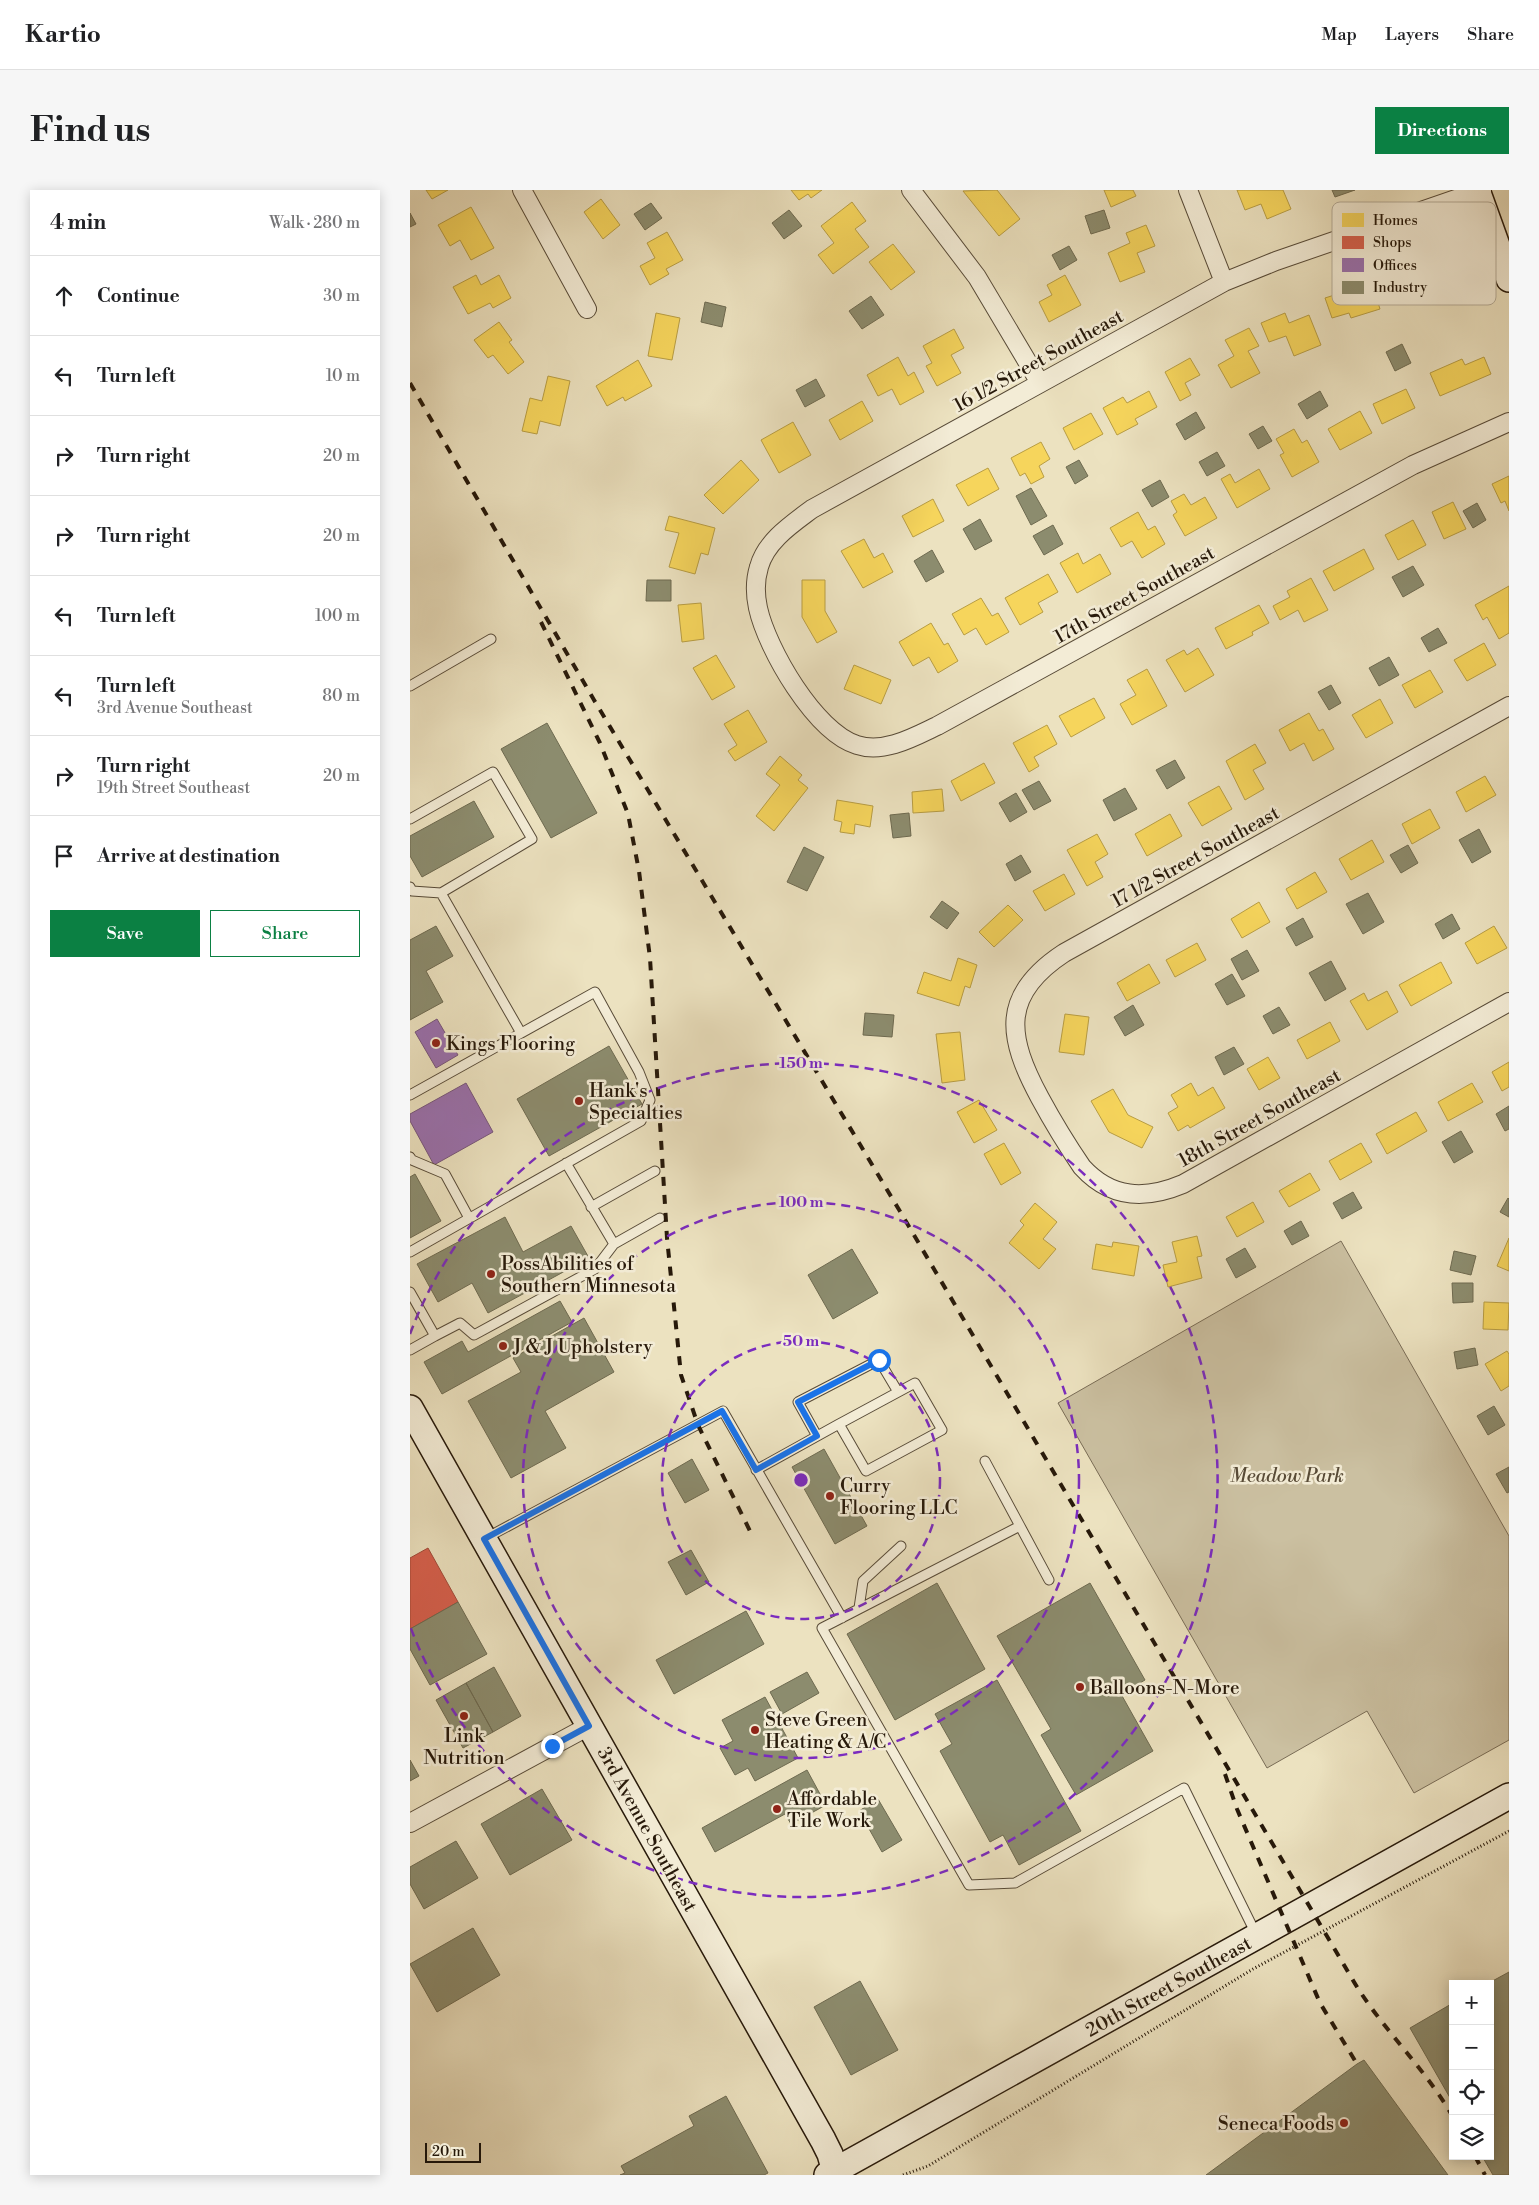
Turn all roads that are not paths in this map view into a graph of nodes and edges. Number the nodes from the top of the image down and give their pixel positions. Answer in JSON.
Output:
{"nodes":[{"id":1,"x":522,"y":190,"type":"edge"},
{"id":2,"x":911,"y":190,"type":"edge"},
{"id":3,"x":1188,"y":190,"type":"edge"},
{"id":4,"x":1479,"y":190,"type":"edge"},
{"id":5,"x":1444,"y":202,"type":"edge"},
{"id":6,"x":1483,"y":202,"type":"edge"},
{"id":7,"x":1332,"y":241,"type":"edge"},
{"id":8,"x":1496,"y":241,"type":"edge"},
{"id":9,"x":1509,"y":280,"type":"edge"},
{"id":10,"x":1224,"y":282,"type":"junction"},
{"id":11,"x":587,"y":309,"type":"dead end"},
{"id":12,"x":1040,"y":383,"type":"junction"},
{"id":13,"x":1509,"y":422,"type":"edge"},
{"id":14,"x":491,"y":640,"type":"dead end"},
{"id":15,"x":793,"y":682,"type":"joint"},
{"id":16,"x":410,"y":686,"type":"edge"},
{"id":17,"x":1509,"y":706,"type":"edge"},
{"id":18,"x":410,"y":819,"type":"edge"},
{"id":19,"x":410,"y":887,"type":"edge"},
{"id":20,"x":441,"y":893,"type":"junction"},
{"id":21,"x":1509,"y":1002,"type":"edge"},
{"id":22,"x":521,"y":1033,"type":"junction"},
{"id":23,"x":411,"y":1091,"type":"edge"},
{"id":24,"x":1048,"y":1112,"type":"joint"},
{"id":25,"x":410,"y":1157,"type":"edge"},
{"id":26,"x":566,"y":1163,"type":"junction"},
{"id":27,"x":655,"y":1171,"type":"dead end"},
{"id":28,"x":591,"y":1207,"type":"junction"},
{"id":29,"x":469,"y":1218,"type":"junction"},
{"id":30,"x":660,"y":1218,"type":"dead end"},
{"id":31,"x":614,"y":1244,"type":"junction"},
{"id":32,"x":410,"y":1252,"type":"edge"},
{"id":33,"x":410,"y":1292,"type":"edge"},
{"id":34,"x":435,"y":1336,"type":"junction"},
{"id":35,"x":410,"y":1350,"type":"edge"},
{"id":36,"x":898,"y":1392,"type":"junction"},
{"id":37,"x":410,"y":1408,"type":"edge"},
{"id":38,"x":839,"y":1424,"type":"junction"},
{"id":39,"x":817,"y":1436,"type":"junction"},
{"id":40,"x":985,"y":1461,"type":"dead end"},
{"id":41,"x":756,"y":1470,"type":"junction"},
{"id":42,"x":1020,"y":1526,"type":"junction"},
{"id":43,"x":484,"y":1539,"type":"junction"},
{"id":44,"x":901,"y":1546,"type":"dead end"},
{"id":45,"x":1050,"y":1580,"type":"dead end"},
{"id":46,"x":859,"y":1608,"type":"junction"},
{"id":47,"x":842,"y":1618,"type":"junction"},
{"id":48,"x":589,"y":1726,"type":"junction"},
{"id":49,"x":1509,"y":1796,"type":"edge"},
{"id":50,"x":410,"y":1823,"type":"edge"},
{"id":51,"x":1257,"y":1936,"type":"junction"},
{"id":52,"x":833,"y":2173,"type":"edge"}],
"edges":[{"from":1,"to":11,"type":"street"},
{"from":2,"to":12,"type":"street"},
{"from":3,"to":10,"type":"street"},
{"from":4,"to":5,"type":"street","name":"16 1/2 Street Southeast"},
{"from":4,"to":6,"type":"main road"},
{"from":7,"to":10,"type":"street","name":"16 1/2 Street Southeast"},
{"from":8,"to":9,"type":"main road"},
{"from":10,"to":12,"type":"street","name":"16 1/2 Street Southeast"},
{"from":12,"to":15,"type":"street","name":"16 1/2 Street Southeast"},
{"from":13,"to":15,"type":"street","name":"17th Street Southeast"},
{"from":14,"to":16,"type":"lane"},
{"from":17,"to":24,"type":"street","name":"17 1/2 Street Southeast"},
{"from":18,"to":20,"type":"lane"},
{"from":19,"to":20,"type":"lane"},
{"from":20,"to":22,"type":"lane"},
{"from":21,"to":24,"type":"street","name":"18th Street Southeast"},
{"from":22,"to":23,"type":"lane"},
{"from":22,"to":26,"type":"lane"},
{"from":25,"to":29,"type":"lane"},
{"from":26,"to":28,"type":"lane"},
{"from":26,"to":29,"type":"lane"},
{"from":27,"to":28,"type":"lane"},
{"from":28,"to":31,"type":"lane"},
{"from":29,"to":32,"type":"lane"},
{"from":30,"to":31,"type":"lane"},
{"from":31,"to":34,"type":"lane"},
{"from":33,"to":34,"type":"lane"},
{"from":34,"to":35,"type":"lane"},
{"from":36,"to":38,"type":"lane"},
{"from":36,"to":38,"type":"lane"},
{"from":36,"to":39,"type":"lane"},
{"from":37,"to":43,"type":"main road","name":"3rd Avenue Southeast"},
{"from":38,"to":39,"type":"lane"},
{"from":39,"to":41,"type":"lane"},
{"from":40,"to":42,"type":"lane"},
{"from":41,"to":43,"type":"lane"},
{"from":41,"to":47,"type":"lane"},
{"from":42,"to":45,"type":"lane"},
{"from":42,"to":46,"type":"lane"},
{"from":43,"to":48,"type":"main road","name":"3rd Avenue Southeast"},
{"from":44,"to":46,"type":"lane"},
{"from":46,"to":47,"type":"lane"},
{"from":47,"to":51,"type":"lane"},
{"from":48,"to":50,"type":"street"},
{"from":48,"to":52,"type":"main road","name":"3rd Avenue Southeast"},
{"from":49,"to":51,"type":"main road","name":"20th Street Southeast"},
{"from":51,"to":52,"type":"main road","name":"20th Street Southeast"}]}
